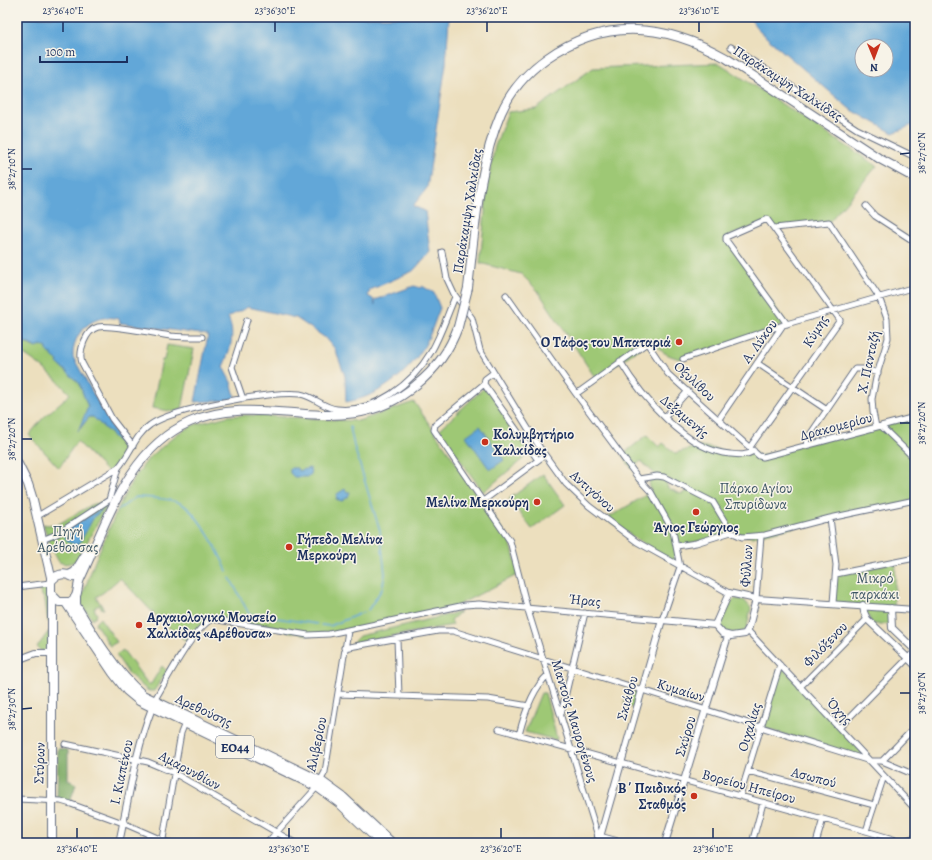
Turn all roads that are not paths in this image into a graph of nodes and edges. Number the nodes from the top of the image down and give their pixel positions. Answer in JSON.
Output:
{"nodes":[{"id":1,"x":731,"y":46,"type":"dead end"},
{"id":2,"x":915,"y":157,"type":"edge"},
{"id":3,"x":915,"y":178,"type":"edge"},
{"id":4,"x":866,"y":206,"type":"dead end"},
{"id":5,"x":775,"y":228,"type":"junction"},
{"id":6,"x":915,"y":242,"type":"edge"},
{"id":7,"x":442,"y":252,"type":"dead end"},
{"id":8,"x":915,"y":287,"type":"edge"},
{"id":9,"x":506,"y":296,"type":"dead end"},
{"id":10,"x":455,"y":297,"type":"junction"},
{"id":11,"x":879,"y":297,"type":"junction"},
{"id":12,"x":834,"y":310,"type":"junction"},
{"id":13,"x":247,"y":320,"type":"dead end"},
{"id":14,"x":785,"y":325,"type":"junction"},
{"id":15,"x":202,"y":337,"type":"dead end"},
{"id":16,"x":683,"y":359,"type":"dead end"},
{"id":17,"x":620,"y":361,"type":"junction"},
{"id":18,"x":757,"y":363,"type":"junction"},
{"id":19,"x":493,"y":373,"type":"junction"},
{"id":20,"x":878,"y":373,"type":"junction"},
{"id":21,"x":484,"y":384,"type":"junction"},
{"id":22,"x":792,"y":388,"type":"junction"},
{"id":23,"x":688,"y":391,"type":"junction"},
{"id":24,"x":576,"y":394,"type":"junction"},
{"id":25,"x":243,"y":399,"type":"junction"},
{"id":26,"x":827,"y":410,"type":"junction"},
{"id":27,"x":665,"y":417,"type":"junction"},
{"id":28,"x":915,"y":417,"type":"edge"},
{"id":29,"x":719,"y":419,"type":"junction"},
{"id":30,"x":879,"y":427,"type":"junction"},
{"id":31,"x":133,"y":446,"type":"junction"},
{"id":32,"x":806,"y":446,"type":"junction"},
{"id":33,"x":752,"y":449,"type":"junction"},
{"id":34,"x":545,"y":455,"type":"junction"},
{"id":35,"x":763,"y":457,"type":"joint"},
{"id":36,"x":538,"y":460,"type":"junction"},
{"id":37,"x":915,"y":460,"type":"edge"},
{"id":38,"x":17,"y":462,"type":"edge"},
{"id":39,"x":118,"y":468,"type":"junction"},
{"id":40,"x":639,"y":479,"type":"junction"},
{"id":41,"x":915,"y":500,"type":"edge"},
{"id":42,"x":483,"y":501,"type":"junction"},
{"id":43,"x":36,"y":517,"type":"junction"},
{"id":44,"x":830,"y":518,"type":"junction"},
{"id":45,"x":102,"y":530,"type":"junction"},
{"id":46,"x":731,"y":532,"type":"junction"},
{"id":47,"x":761,"y":536,"type":"junction"},
{"id":48,"x":43,"y":542,"type":"junction"},
{"id":49,"x":677,"y":546,"type":"junction"},
{"id":50,"x":915,"y":558,"type":"edge"},
{"id":51,"x":680,"y":567,"type":"junction"},
{"id":52,"x":66,"y":574,"type":"junction"},
{"id":53,"x":836,"y":574,"type":"junction"},
{"id":54,"x":50,"y":583,"type":"junction"},
{"id":55,"x":79,"y":586,"type":"junction"},
{"id":56,"x":17,"y":587,"type":"edge"},
{"id":57,"x":729,"y":593,"type":"junction"},
{"id":58,"x":52,"y":597,"type":"junction"},
{"id":59,"x":76,"y":597,"type":"junction"},
{"id":60,"x":756,"y":598,"type":"junction"},
{"id":61,"x":64,"y":603,"type":"junction"},
{"id":62,"x":833,"y":603,"type":"junction"},
{"id":63,"x":864,"y":605,"type":"junction"},
{"id":64,"x":527,"y":607,"type":"junction"},
{"id":65,"x":892,"y":608,"type":"junction"},
{"id":66,"x":915,"y":610,"type":"edge"},
{"id":67,"x":585,"y":613,"type":"junction"},
{"id":68,"x":867,"y":619,"type":"junction"},
{"id":69,"x":662,"y":620,"type":"junction"},
{"id":70,"x":715,"y":625,"type":"junction"},
{"id":71,"x":348,"y":631,"type":"junction"},
{"id":72,"x":748,"y":631,"type":"junction"},
{"id":73,"x":728,"y":636,"type":"junction"},
{"id":74,"x":396,"y":639,"type":"junction"},
{"id":75,"x":344,"y":648,"type":"junction"},
{"id":76,"x":915,"y":651,"type":"edge"},
{"id":77,"x":52,"y":655,"type":"junction"},
{"id":78,"x":543,"y":658,"type":"junction"},
{"id":79,"x":908,"y":658,"type":"junction"},
{"id":80,"x":17,"y":660,"type":"edge"},
{"id":81,"x":780,"y":665,"type":"junction"},
{"id":82,"x":915,"y":665,"type":"edge"},
{"id":83,"x":572,"y":668,"type":"junction"},
{"id":84,"x":548,"y":676,"type":"junction"},
{"id":85,"x":53,"y":684,"type":"junction"},
{"id":86,"x":800,"y":687,"type":"junction"},
{"id":87,"x":642,"y":691,"type":"junction"},
{"id":88,"x":338,"y":694,"type":"junction"},
{"id":89,"x":399,"y":696,"type":"junction"},
{"id":90,"x":153,"y":705,"type":"junction"},
{"id":91,"x":530,"y":706,"type":"junction"},
{"id":92,"x":705,"y":710,"type":"junction"},
{"id":93,"x":561,"y":715,"type":"junction"},
{"id":94,"x":185,"y":723,"type":"junction"},
{"id":95,"x":761,"y":727,"type":"junction"},
{"id":96,"x":915,"y":727,"type":"edge"},
{"id":97,"x":839,"y":728,"type":"junction"},
{"id":98,"x":499,"y":729,"type":"dead end"},
{"id":99,"x":519,"y":735,"type":"junction"},
{"id":100,"x":65,"y":744,"type":"dead end"},
{"id":101,"x":572,"y":749,"type":"junction"},
{"id":102,"x":136,"y":758,"type":"junction"},
{"id":103,"x":870,"y":761,"type":"junction"},
{"id":104,"x":882,"y":761,"type":"junction"},
{"id":105,"x":621,"y":763,"type":"junction"},
{"id":106,"x":748,"y":771,"type":"junction"},
{"id":107,"x":174,"y":773,"type":"junction"},
{"id":108,"x":884,"y":776,"type":"junction"},
{"id":109,"x":915,"y":776,"type":"edge"},
{"id":110,"x":684,"y":781,"type":"junction"},
{"id":111,"x":319,"y":784,"type":"junction"},
{"id":112,"x":740,"y":796,"type":"junction"},
{"id":113,"x":17,"y":799,"type":"edge"},
{"id":114,"x":51,"y":801,"type":"junction"},
{"id":115,"x":763,"y":803,"type":"junction"},
{"id":116,"x":874,"y":805,"type":"junction"},
{"id":117,"x":915,"y":809,"type":"edge"},
{"id":118,"x":823,"y":819,"type":"junction"},
{"id":119,"x":123,"y":823,"type":"junction"},
{"id":120,"x":866,"y":831,"type":"junction"},
{"id":121,"x":276,"y":832,"type":"junction"},
{"id":122,"x":163,"y":839,"type":"junction"},
{"id":123,"x":599,"y":839,"type":"edge"},
{"id":124,"x":915,"y":839,"type":"edge"},
{"id":125,"x":52,"y":843,"type":"edge"},
{"id":126,"x":119,"y":843,"type":"edge"},
{"id":127,"x":169,"y":843,"type":"edge"},
{"id":128,"x":267,"y":843,"type":"edge"},
{"id":129,"x":295,"y":843,"type":"edge"},
{"id":130,"x":381,"y":843,"type":"edge"},
{"id":131,"x":392,"y":843,"type":"edge"},
{"id":132,"x":623,"y":843,"type":"edge"},
{"id":133,"x":665,"y":843,"type":"edge"},
{"id":134,"x":752,"y":843,"type":"edge"},
{"id":135,"x":816,"y":843,"type":"edge"},
{"id":136,"x":899,"y":843,"type":"edge"},
{"id":137,"x":903,"y":843,"type":"edge"}],
"edges":[{"from":1,"to":2,"type":"street"},
{"from":3,"to":45,"type":"main road","name":"Παράκαμψη Χαλκίδας","bridge":true},
{"from":4,"to":6,"type":"street"},
{"from":5,"to":11,"type":"street","name":"Χ. Πανταζή"},
{"from":5,"to":12,"type":"street","name":"Κύμης"},
{"from":5,"to":14,"type":"street","name":"Α. Λύκου"},
{"from":7,"to":10,"type":"street","name":"Αντιγόνου"},
{"from":8,"to":11,"type":"street"},
{"from":9,"to":24,"type":"street"},
{"from":10,"to":19,"type":"street","name":"Αντιγόνου"},
{"from":10,"to":25,"type":"street"},
{"from":11,"to":12,"type":"street"},
{"from":11,"to":20,"type":"street","name":"Χ. Πανταζή"},
{"from":12,"to":14,"type":"street"},
{"from":12,"to":22,"type":"street","name":"Κύμης"},
{"from":13,"to":25,"type":"street"},
{"from":14,"to":16,"type":"street"},
{"from":14,"to":18,"type":"street","name":"Α. Λύκου"},
{"from":15,"to":31,"type":"street"},
{"from":17,"to":23,"type":"street","name":"Οξυλίθου"},
{"from":17,"to":24,"type":"street","name":"Οξυλίθου"},
{"from":17,"to":27,"type":"street","name":"Δεξαμενής"},
{"from":18,"to":22,"type":"street"},
{"from":18,"to":29,"type":"street","name":"Α. Λύκου"},
{"from":19,"to":21,"type":"street"},
{"from":19,"to":34,"type":"street","name":"Αντιγόνου"},
{"from":20,"to":26,"type":"street"},
{"from":20,"to":30,"type":"street","name":"Χ. Πανταζή"},
{"from":21,"to":36,"type":"street"},
{"from":21,"to":42,"type":"street","name":"Μαντούς Μαυρογένους"},
{"from":22,"to":26,"type":"street"},
{"from":22,"to":33,"type":"street","name":"Κύμης"},
{"from":23,"to":27,"type":"street"},
{"from":23,"to":29,"type":"street","name":"Οξυλίθου"},
{"from":24,"to":40,"type":"street"},
{"from":25,"to":31,"type":"street"},
{"from":26,"to":32,"type":"street"},
{"from":27,"to":33,"type":"street","name":"Δεξαμενής"},
{"from":28,"to":30,"type":"street","name":"Δρακομερίου"},
{"from":29,"to":33,"type":"street","name":"Οξυλίθου"},
{"from":30,"to":32,"type":"street","name":"Δρακομερίου"},
{"from":30,"to":37,"type":"street"},
{"from":31,"to":39,"type":"street"},
{"from":32,"to":35,"type":"street","name":"Δρακομερίου"},
{"from":33,"to":35,"type":"street","name":"Οξυλίθου"},
{"from":34,"to":36,"type":"street"},
{"from":34,"to":51,"type":"street","name":"Αντιγόνου"},
{"from":36,"to":42,"type":"street"},
{"from":38,"to":43,"type":"main road"},
{"from":39,"to":43,"type":"street"},
{"from":39,"to":48,"type":"street"},
{"from":40,"to":46,"type":"street"},
{"from":40,"to":49,"type":"street"},
{"from":41,"to":44,"type":"street"},
{"from":42,"to":64,"type":"street","name":"Μαντούς Μαυρογένους"},
{"from":43,"to":48,"type":"main road"},
{"from":44,"to":47,"type":"street"},
{"from":44,"to":53,"type":"street"},
{"from":45,"to":52,"type":"main road","name":"Παράκαμψη Χαλκίδας"},
{"from":45,"to":55,"type":"main road","name":"Παράκαμψη Χαλκίδας"},
{"from":46,"to":47,"type":"street"},
{"from":46,"to":49,"type":"street"},
{"from":47,"to":60,"type":"street","name":"Φύλλων"},
{"from":48,"to":52,"type":"main road"},
{"from":48,"to":54,"type":"main road"},
{"from":49,"to":51,"type":"street"},
{"from":50,"to":53,"type":"street"},
{"from":51,"to":57,"type":"street","name":"Αντιγόνου"},
{"from":51,"to":69,"type":"street","name":"Σκιάθου"},
{"from":52,"to":54,"type":"main road"},
{"from":52,"to":55,"type":"main road"},
{"from":53,"to":62,"type":"street"},
{"from":54,"to":56,"type":"street"},
{"from":54,"to":58,"type":"main road"},
{"from":55,"to":59,"type":"main road"},
{"from":57,"to":60,"type":"street"},
{"from":57,"to":70,"type":"street"},
{"from":58,"to":61,"type":"main road","number":"ΕΟ44"},
{"from":58,"to":77,"type":"main road","name":"Στύρων"},
{"from":59,"to":61,"type":"main road"},
{"from":59,"to":90,"type":"main road","name":"Αρεθούσης","number":"ΕΟ44"},
{"from":60,"to":62,"type":"street"},
{"from":60,"to":72,"type":"street"},
{"from":61,"to":85,"type":"main road","name":"Στύρων"},
{"from":61,"to":90,"type":"main road","name":"Αρεθούσης","number":"ΕΟ44"},
{"from":62,"to":63,"type":"street"},
{"from":63,"to":65,"type":"street"},
{"from":63,"to":68,"type":"street"},
{"from":64,"to":67,"type":"street","name":"Ήρας"},
{"from":64,"to":71,"type":"street","name":"Ήρας"},
{"from":64,"to":78,"type":"street","name":"Μαντούς Μαυρογένους"},
{"from":65,"to":66,"type":"street"},
{"from":65,"to":76,"type":"street"},
{"from":67,"to":69,"type":"street","name":"Ήρας"},
{"from":67,"to":83,"type":"street"},
{"from":68,"to":79,"type":"street"},
{"from":68,"to":86,"type":"street","name":"Φιλόξενου"},
{"from":69,"to":70,"type":"street","name":"Ήρας"},
{"from":69,"to":87,"type":"street","name":"Σκιάθου"},
{"from":70,"to":73,"type":"street"},
{"from":71,"to":75,"type":"street","name":"Αλιβερίου"},
{"from":71,"to":90,"type":"street","name":"Ήρας"},
{"from":72,"to":73,"type":"street"},
{"from":72,"to":81,"type":"street","name":"Όχης"},
{"from":73,"to":92,"type":"street","name":"Σκύρου"},
{"from":74,"to":75,"type":"street","name":"Κυμαίων"},
{"from":74,"to":78,"type":"street","name":"Κυμαίων"},
{"from":74,"to":89,"type":"street"},
{"from":75,"to":88,"type":"street","name":"Αλιβερίου"},
{"from":76,"to":79,"type":"street"},
{"from":77,"to":80,"type":"street"},
{"from":77,"to":85,"type":"main road","name":"Στύρων"},
{"from":78,"to":83,"type":"street","name":"Κυμαίων"},
{"from":78,"to":84,"type":"street","name":"Μαντούς Μαυρογένους"},
{"from":79,"to":82,"type":"street"},
{"from":79,"to":97,"type":"street"},
{"from":81,"to":86,"type":"street","name":"Όχης"},
{"from":81,"to":95,"type":"street","name":"Οιχαλίας"},
{"from":83,"to":87,"type":"street","name":"Κυμαίων"},
{"from":83,"to":93,"type":"street"},
{"from":84,"to":91,"type":"street"},
{"from":84,"to":93,"type":"street","name":"Μαντούς Μαυρογένους"},
{"from":85,"to":114,"type":"main road","name":"Στύρων"},
{"from":86,"to":97,"type":"street","name":"Όχης"},
{"from":87,"to":92,"type":"street","name":"Κυμαίων"},
{"from":87,"to":105,"type":"street","name":"Σκιάθου"},
{"from":88,"to":89,"type":"street"},
{"from":88,"to":111,"type":"street","name":"Αλιβερίου"},
{"from":89,"to":91,"type":"street"},
{"from":90,"to":94,"type":"main road","name":"Αρεθούσης","number":"ΕΟ44"},
{"from":90,"to":102,"type":"street","name":"Ι. Κιαπέκου"},
{"from":90,"to":111,"type":"main road","name":"Αρεθούσης","number":"ΕΟ44"},
{"from":91,"to":99,"type":"street"},
{"from":92,"to":95,"type":"street","name":"Κυμαίων"},
{"from":92,"to":110,"type":"street","name":"Σκύρου"},
{"from":93,"to":101,"type":"street","name":"Μαντούς Μαυρογένους"},
{"from":94,"to":107,"type":"street"},
{"from":94,"to":111,"type":"main road","name":"Αρεθούσης","number":"ΕΟ44"},
{"from":95,"to":103,"type":"street","name":"Κυμαίων"},
{"from":95,"to":106,"type":"street","name":"Οιχαλίας"},
{"from":96,"to":104,"type":"street"},
{"from":97,"to":103,"type":"street","name":"Όχης"},
{"from":98,"to":99,"type":"street","name":"Βορείου Ηπείρου"},
{"from":99,"to":101,"type":"street","name":"Βορείου Ηπείρου"},
{"from":100,"to":102,"type":"street","name":"Αμαρυνθίων"},
{"from":101,"to":105,"type":"street","name":"Βορείου Ηπείρου"},
{"from":101,"to":123,"type":"street","name":"Μαντούς Μαυρογένους"},
{"from":102,"to":107,"type":"street","name":"Αμαρυνθίων"},
{"from":102,"to":119,"type":"street","name":"Ι. Κιαπέκου"},
{"from":103,"to":104,"type":"street","name":"Κυμαίων"},
{"from":103,"to":108,"type":"street","name":"Όχης"},
{"from":104,"to":109,"type":"street","name":"Κυμαίων"},
{"from":105,"to":110,"type":"street","name":"Βορείου Ηπείρου"},
{"from":105,"to":123,"type":"street","name":"Σκιάθου"},
{"from":106,"to":112,"type":"street","name":"Οιχαλίας"},
{"from":106,"to":116,"type":"street","name":"Ασωπού"},
{"from":107,"to":121,"type":"street","name":"Αμαρυνθίων"},
{"from":107,"to":122,"type":"street"},
{"from":108,"to":116,"type":"street"},
{"from":108,"to":117,"type":"street","name":"Όχης"},
{"from":110,"to":112,"type":"street","name":"Βορείου Ηπείρου"},
{"from":110,"to":133,"type":"street","name":"Σκύρου"},
{"from":111,"to":121,"type":"street","name":"Αλιβερίου"},
{"from":111,"to":130,"type":"main road","name":"Αρεθούσης","number":"ΕΟ44"},
{"from":111,"to":131,"type":"main road","name":"Αρεθούσης","number":"ΕΟ44"},
{"from":112,"to":115,"type":"street","name":"Βορείου Ηπείρου"},
{"from":113,"to":114,"type":"street"},
{"from":114,"to":119,"type":"street"},
{"from":114,"to":125,"type":"main road","name":"Στύρων"},
{"from":115,"to":118,"type":"street","name":"Βορείου Ηπείρου"},
{"from":115,"to":134,"type":"street"},
{"from":116,"to":120,"type":"street"},
{"from":118,"to":120,"type":"street","name":"Βορείου Ηπείρου"},
{"from":118,"to":135,"type":"street"},
{"from":119,"to":122,"type":"street"},
{"from":119,"to":126,"type":"street","name":"Ι. Κιαπέκου"},
{"from":120,"to":136,"type":"street","name":"Βορείου Ηπείρου"},
{"from":121,"to":128,"type":"street","name":"Αλιβερίου"},
{"from":121,"to":129,"type":"street","name":"Αμαρυνθίων"},
{"from":122,"to":127,"type":"street"},
{"from":123,"to":132,"type":"street"},
{"from":124,"to":137,"type":"main road"}]}
